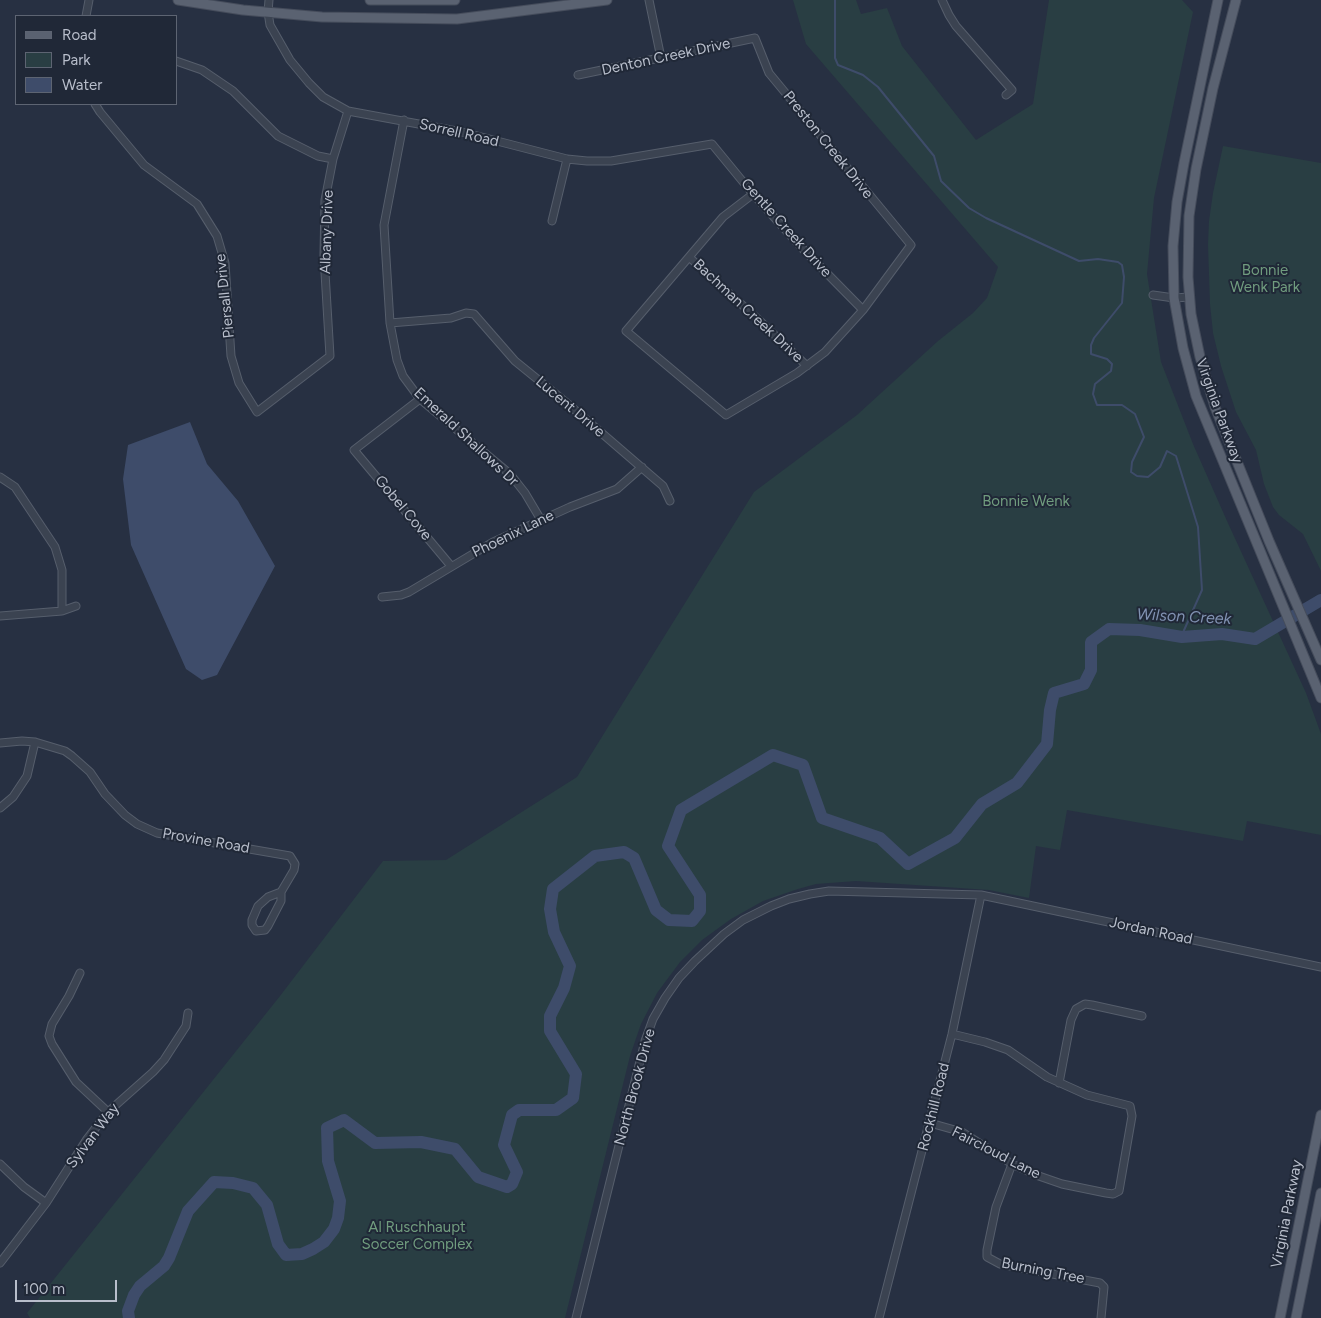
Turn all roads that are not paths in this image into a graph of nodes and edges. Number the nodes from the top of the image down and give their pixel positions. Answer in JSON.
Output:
{"nodes":[{"id":1,"x":89,"y":0,"type":"edge"},
{"id":2,"x":178,"y":0,"type":"edge"},
{"id":3,"x":270,"y":0,"type":"edge"},
{"id":4,"x":370,"y":0,"type":"edge"},
{"id":5,"x":455,"y":0,"type":"edge"},
{"id":6,"x":607,"y":0,"type":"edge"},
{"id":7,"x":650,"y":0,"type":"edge"},
{"id":8,"x":942,"y":0,"type":"edge"},
{"id":9,"x":1218,"y":0,"type":"edge"},
{"id":10,"x":1236,"y":0,"type":"edge"},
{"id":11,"x":268,"y":12,"type":"junction"},
{"id":12,"x":86,"y":15,"type":"edge"},
{"id":13,"x":755,"y":38,"type":"joint"},
{"id":14,"x":661,"y":58,"type":"junction"},
{"id":15,"x":178,"y":62,"type":"edge"},
{"id":16,"x":578,"y":75,"type":"dead end"},
{"id":17,"x":1006,"y":96,"type":"dead end"},
{"id":18,"x":96,"y":105,"type":"edge"},
{"id":19,"x":348,"y":111,"type":"junction"},
{"id":20,"x":404,"y":120,"type":"junction"},
{"id":21,"x":1189,"y":135,"type":"junction"},
{"id":22,"x":1203,"y":138,"type":"junction"},
{"id":23,"x":712,"y":144,"type":"joint"},
{"id":24,"x":567,"y":158,"type":"junction"},
{"id":25,"x":333,"y":159,"type":"junction"},
{"id":26,"x":753,"y":194,"type":"junction"},
{"id":27,"x":552,"y":221,"type":"dead end"},
{"id":28,"x":689,"y":257,"type":"junction"},
{"id":29,"x":1152,"y":295,"type":"dead end"},
{"id":30,"x":1190,"y":297,"type":"junction"},
{"id":31,"x":1174,"y":298,"type":"junction"},
{"id":32,"x":863,"y":310,"type":"junction"},
{"id":33,"x":390,"y":323,"type":"junction"},
{"id":34,"x":330,"y":356,"type":"joint"},
{"id":35,"x":807,"y":366,"type":"junction"},
{"id":36,"x":420,"y":399,"type":"junction"},
{"id":37,"x":642,"y":468,"type":"junction"},
{"id":38,"x":0,"y":477,"type":"edge"},
{"id":39,"x":670,"y":501,"type":"dead end"},
{"id":40,"x":541,"y":520,"type":"junction"},
{"id":41,"x":451,"y":566,"type":"junction"},
{"id":42,"x":382,"y":597,"type":"dead end"},
{"id":43,"x":76,"y":606,"type":"dead end"},
{"id":44,"x":62,"y":610,"type":"junction"},
{"id":45,"x":0,"y":616,"type":"edge"},
{"id":46,"x":1321,"y":660,"type":"edge"},
{"id":47,"x":1321,"y":698,"type":"edge"},
{"id":48,"x":0,"y":742,"type":"edge"},
{"id":49,"x":35,"y":742,"type":"junction"},
{"id":50,"x":0,"y":808,"type":"edge"},
{"id":51,"x":281,"y":892,"type":"junction"},
{"id":52,"x":981,"y":895,"type":"junction"},
{"id":53,"x":1321,"y":967,"type":"edge"},
{"id":54,"x":80,"y":973,"type":"dead end"},
{"id":55,"x":188,"y":1013,"type":"dead end"},
{"id":56,"x":1142,"y":1016,"type":"dead end"},
{"id":57,"x":952,"y":1034,"type":"junction"},
{"id":58,"x":1059,"y":1083,"type":"junction"},
{"id":59,"x":108,"y":1112,"type":"junction"},
{"id":60,"x":1321,"y":1115,"type":"edge"},
{"id":61,"x":930,"y":1123,"type":"junction"},
{"id":62,"x":0,"y":1164,"type":"edge"},
{"id":63,"x":1012,"y":1164,"type":"junction"},
{"id":64,"x":1321,"y":1193,"type":"edge"},
{"id":65,"x":46,"y":1203,"type":"junction"},
{"id":66,"x":1297,"y":1233,"type":"junction"},
{"id":67,"x":1312,"y":1237,"type":"junction"},
{"id":68,"x":0,"y":1263,"type":"edge"},
{"id":69,"x":576,"y":1318,"type":"edge"},
{"id":70,"x":879,"y":1318,"type":"edge"},
{"id":71,"x":1101,"y":1318,"type":"edge"},
{"id":72,"x":1280,"y":1318,"type":"edge"},
{"id":73,"x":1296,"y":1318,"type":"edge"}],
"edges":[{"from":1,"to":12,"type":"street"},
{"from":2,"to":11,"type":"main road"},
{"from":3,"to":11,"type":"street","name":"Sorrell Road"},
{"from":4,"to":5,"type":"main road"},
{"from":6,"to":11,"type":"main road"},
{"from":7,"to":14,"type":"street"},
{"from":8,"to":17,"type":"street"},
{"from":9,"to":21,"type":"main road","name":"Virginia Parkway"},
{"from":10,"to":22,"type":"main road","name":"Virginia Parkway"},
{"from":11,"to":19,"type":"street","name":"Sorrell Road"},
{"from":13,"to":14,"type":"street","name":"Denton Creek Drive"},
{"from":13,"to":32,"type":"street","name":"Preston Creek Drive"},
{"from":14,"to":16,"type":"street","name":"Denton Creek Drive"},
{"from":15,"to":25,"type":"street"},
{"from":18,"to":34,"type":"street","name":"Piersall Drive"},
{"from":19,"to":20,"type":"street","name":"Sorrell Road"},
{"from":19,"to":25,"type":"street","name":"Albany Drive"},
{"from":20,"to":24,"type":"street","name":"Sorrell Road"},
{"from":20,"to":33,"type":"street","name":"Emerald Shallows Dr"},
{"from":21,"to":22,"type":"main road"},
{"from":21,"to":31,"type":"main road","name":"Virginia Parkway"},
{"from":22,"to":30,"type":"main road","name":"Virginia Parkway"},
{"from":23,"to":24,"type":"street","name":"Sorrell Road"},
{"from":23,"to":26,"type":"street","name":"Gentle Creek Drive"},
{"from":24,"to":27,"type":"street"},
{"from":25,"to":34,"type":"street","name":"Albany Drive"},
{"from":26,"to":28,"type":"street"},
{"from":26,"to":32,"type":"street","name":"Gentle Creek Drive"},
{"from":28,"to":35,"type":"street","name":"Bachman Creek Drive"},
{"from":28,"to":35,"type":"street"},
{"from":29,"to":31,"type":"street"},
{"from":30,"to":31,"type":"street"},
{"from":30,"to":46,"type":"main road","name":"Virginia Parkway"},
{"from":31,"to":47,"type":"main road","name":"Virginia Parkway"},
{"from":32,"to":35,"type":"street"},
{"from":33,"to":36,"type":"street","name":"Emerald Shallows Dr"},
{"from":33,"to":37,"type":"street","name":"Lucent Drive"},
{"from":36,"to":40,"type":"street","name":"Emerald Shallows Dr"},
{"from":36,"to":41,"type":"street","name":"Gobel Cove"},
{"from":37,"to":39,"type":"street","name":"Lucent Drive"},
{"from":37,"to":40,"type":"street","name":"Phoenix Lane"},
{"from":38,"to":44,"type":"street"},
{"from":40,"to":41,"type":"street","name":"Phoenix Lane"},
{"from":41,"to":42,"type":"street","name":"Phoenix Lane"},
{"from":43,"to":44,"type":"street"},
{"from":44,"to":45,"type":"street"},
{"from":48,"to":49,"type":"street","name":"Provine Road"},
{"from":49,"to":50,"type":"street"},
{"from":49,"to":51,"type":"street","name":"Provine Road"},
{"from":51,"to":51,"type":"street"},
{"from":52,"to":53,"type":"street","name":"Jordan Road"},
{"from":52,"to":57,"type":"street","name":"Rockhill Road"},
{"from":52,"to":69,"type":"street","name":"North Brook Drive"},
{"from":54,"to":59,"type":"street"},
{"from":55,"to":59,"type":"street","name":"Sylvan Way"},
{"from":56,"to":58,"type":"street"},
{"from":57,"to":58,"type":"street"},
{"from":57,"to":61,"type":"street","name":"Rockhill Road"},
{"from":58,"to":63,"type":"street","name":"Faircloud Lane"},
{"from":59,"to":65,"type":"street","name":"Sylvan Way"},
{"from":60,"to":66,"type":"main road","name":"Virginia Parkway"},
{"from":61,"to":63,"type":"street","name":"Faircloud Lane"},
{"from":61,"to":70,"type":"street","name":"Rockhill Road"},
{"from":62,"to":65,"type":"street"},
{"from":63,"to":71,"type":"street","name":"Burning Tree"},
{"from":64,"to":67,"type":"main road","name":"Virginia Parkway"},
{"from":65,"to":68,"type":"street","name":"Sylvan Way"},
{"from":66,"to":67,"type":"main road"},
{"from":66,"to":72,"type":"main road","name":"Virginia Parkway"},
{"from":67,"to":73,"type":"main road","name":"Virginia Parkway"}]}
